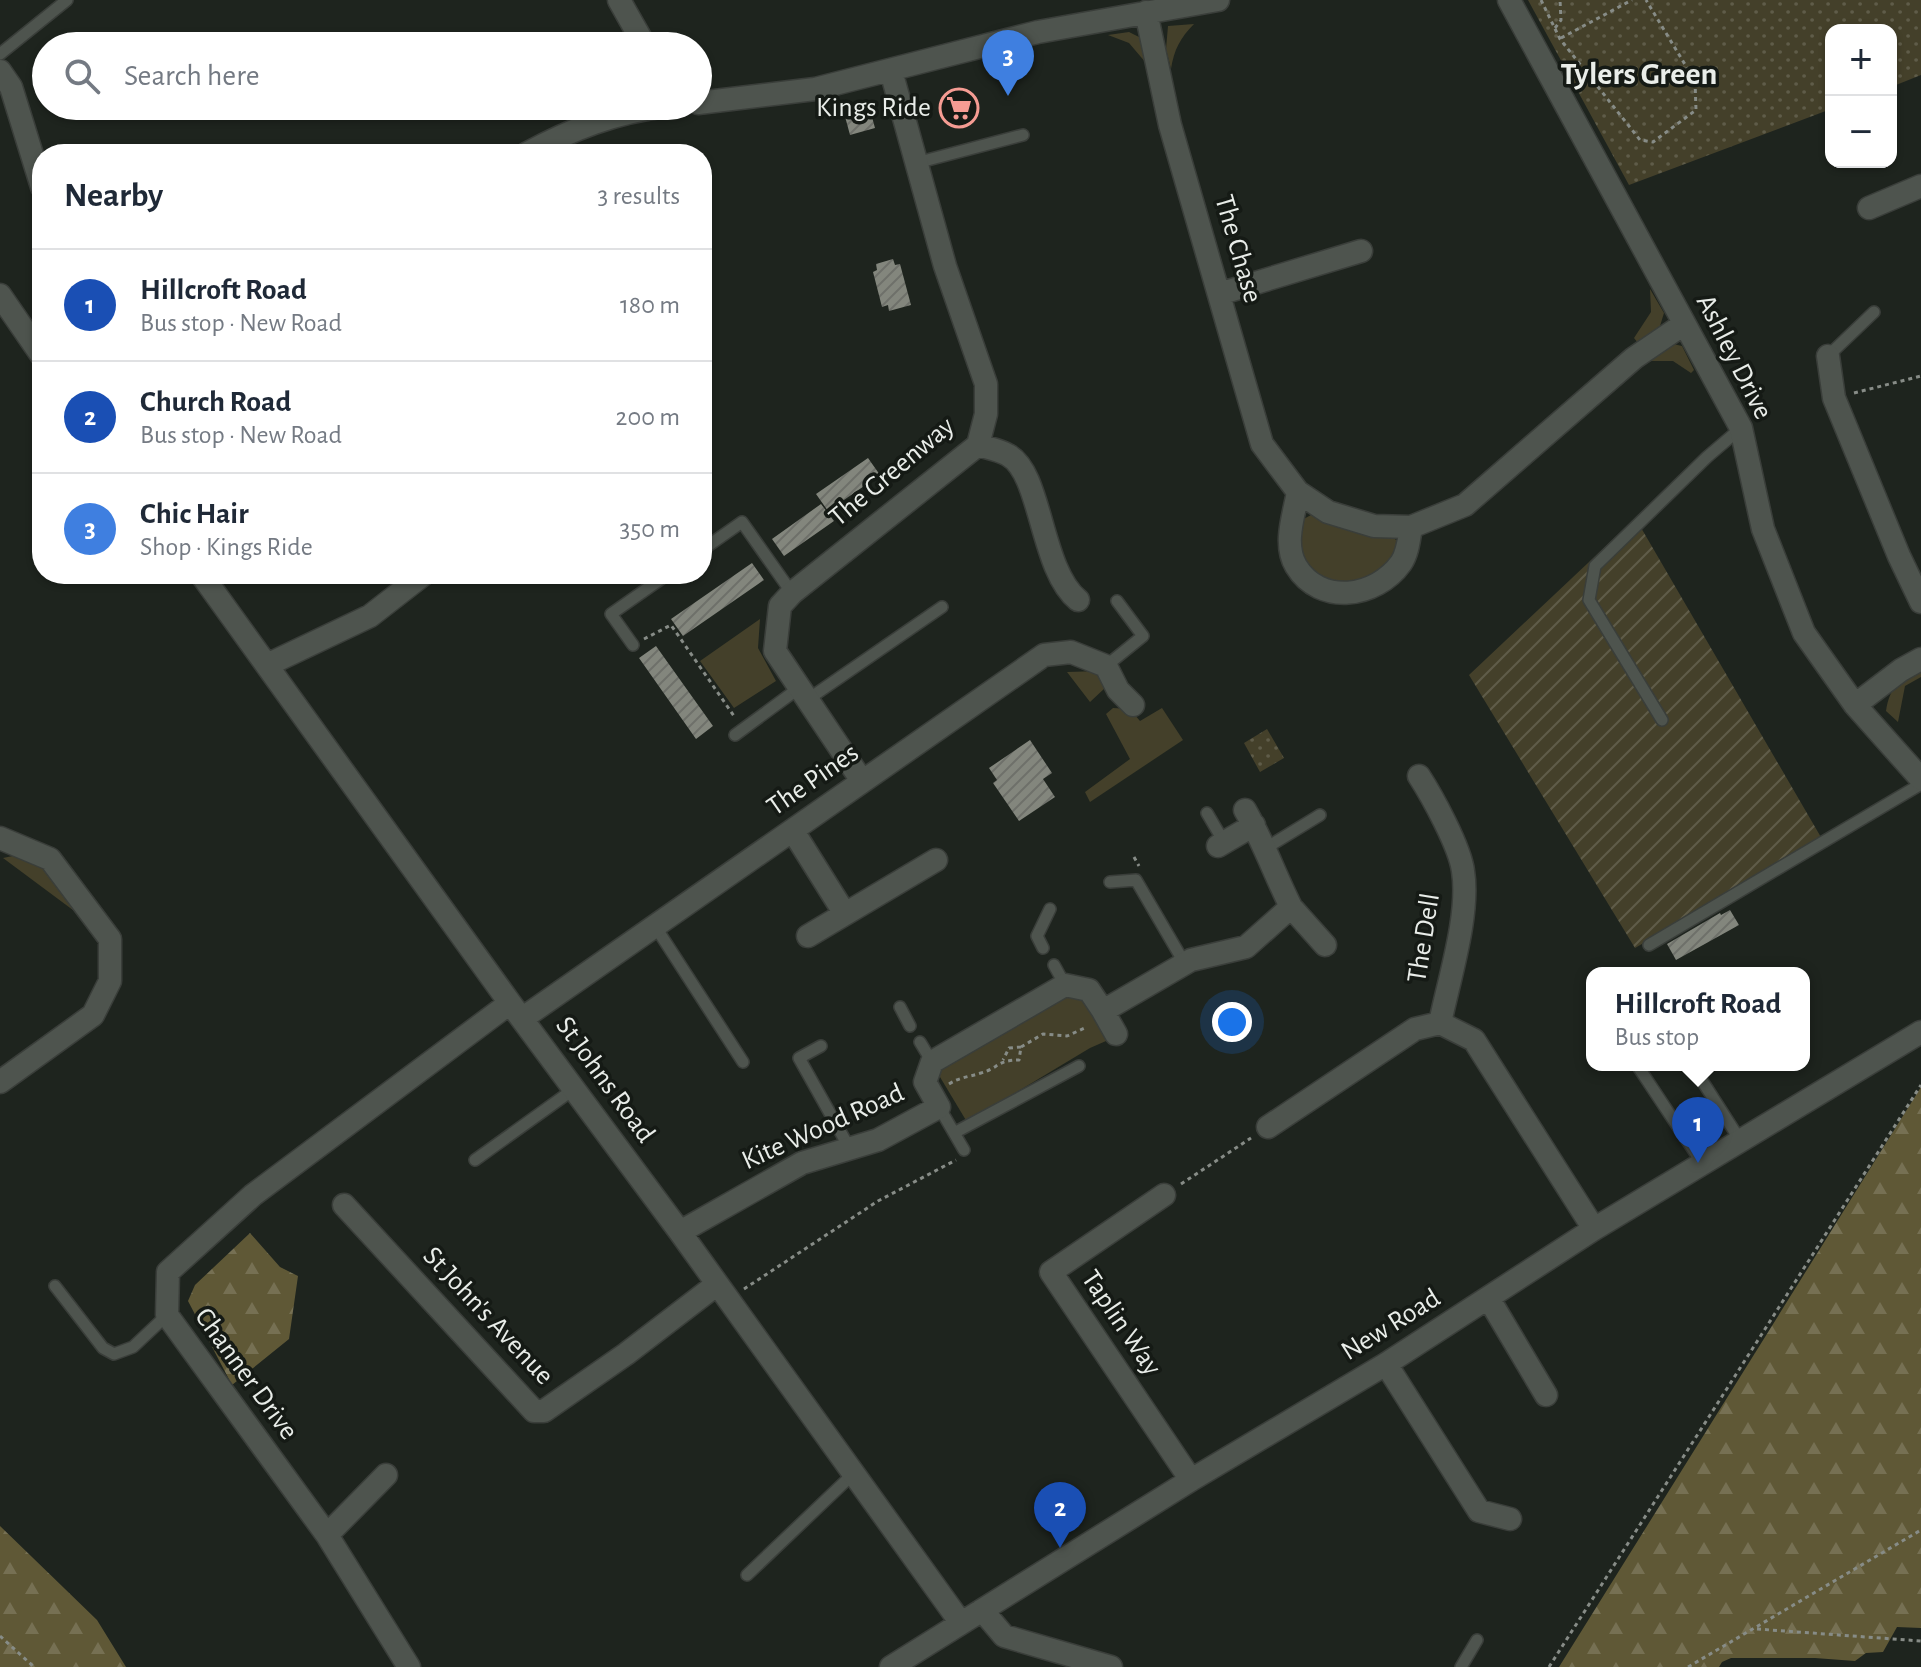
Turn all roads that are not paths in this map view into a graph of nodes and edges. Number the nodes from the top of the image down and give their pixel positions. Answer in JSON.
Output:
{"nodes":[{"id":1,"x":67,"y":0,"type":"edge"},
{"id":2,"x":619,"y":0,"type":"edge"},
{"id":3,"x":1218,"y":0,"type":"edge"},
{"id":4,"x":1509,"y":0,"type":"edge"},
{"id":5,"x":1185,"y":3,"type":"edge"},
{"id":6,"x":1146,"y":12,"type":"junction"},
{"id":7,"x":637,"y":32,"type":"edge"},
{"id":8,"x":0,"y":54,"type":"edge"},
{"id":9,"x":0,"y":71,"type":"edge"},
{"id":10,"x":891,"y":71,"type":"junction"},
{"id":11,"x":712,"y":101,"type":"edge"},
{"id":12,"x":601,"y":120,"type":"edge"},
{"id":13,"x":1023,"y":135,"type":"dead end"},
{"id":14,"x":545,"y":144,"type":"edge"},
{"id":15,"x":32,"y":155,"type":"edge"},
{"id":16,"x":915,"y":164,"type":"junction"},
{"id":17,"x":1921,"y":186,"type":"edge"},
{"id":18,"x":1869,"y":208,"type":"dead end"},
{"id":19,"x":1361,"y":251,"type":"dead end"},
{"id":20,"x":1219,"y":294,"type":"junction"},
{"id":21,"x":0,"y":295,"type":"edge"},
{"id":22,"x":1874,"y":312,"type":"dead end"},
{"id":23,"x":1684,"y":324,"type":"junction"},
{"id":24,"x":32,"y":341,"type":"edge"},
{"id":25,"x":1828,"y":356,"type":"joint"},
{"id":26,"x":1741,"y":428,"type":"junction"},
{"id":27,"x":978,"y":445,"type":"junction"},
{"id":28,"x":1298,"y":492,"type":"junction"},
{"id":29,"x":1411,"y":527,"type":"junction"},
{"id":30,"x":712,"y":543,"type":"edge"},
{"id":31,"x":208,"y":584,"type":"edge"},
{"id":32,"x":411,"y":584,"type":"edge"},
{"id":33,"x":654,"y":584,"type":"edge"},
{"id":34,"x":792,"y":593,"type":"junction"},
{"id":35,"x":1078,"y":600,"type":"dead end"},
{"id":36,"x":1117,"y":601,"type":"dead end"},
{"id":37,"x":1921,"y":602,"type":"edge"},
{"id":38,"x":942,"y":607,"type":"dead end"},
{"id":39,"x":633,"y":645,"type":"road end"},
{"id":40,"x":1921,"y":659,"type":"edge"},
{"id":41,"x":267,"y":665,"type":"junction"},
{"id":42,"x":1106,"y":666,"type":"junction"},
{"id":43,"x":803,"y":694,"type":"junction"},
{"id":44,"x":1133,"y":705,"type":"dead end"},
{"id":45,"x":1855,"y":705,"type":"junction"},
{"id":46,"x":1662,"y":720,"type":"dead end"},
{"id":47,"x":739,"y":732,"type":"road end"},
{"id":48,"x":1419,"y":776,"type":"dead end"},
{"id":49,"x":862,"y":781,"type":"junction"},
{"id":50,"x":1921,"y":782,"type":"edge"},
{"id":51,"x":1207,"y":813,"type":"dead end"},
{"id":52,"x":1320,"y":815,"type":"dead end"},
{"id":53,"x":793,"y":831,"type":"junction"},
{"id":54,"x":0,"y":838,"type":"edge"},
{"id":55,"x":1221,"y":844,"type":"joint"},
{"id":56,"x":1266,"y":848,"type":"junction"},
{"id":57,"x":936,"y":860,"type":"dead end"},
{"id":58,"x":1110,"y":882,"type":"dead end"},
{"id":59,"x":1291,"y":907,"type":"junction"},
{"id":60,"x":1050,"y":909,"type":"dead end"},
{"id":61,"x":845,"y":914,"type":"junction"},
{"id":62,"x":655,"y":926,"type":"junction"},
{"id":63,"x":808,"y":936,"type":"dead end"},
{"id":64,"x":1325,"y":945,"type":"dead end"},
{"id":65,"x":1649,"y":945,"type":"dead end"},
{"id":66,"x":1043,"y":948,"type":"dead end"},
{"id":67,"x":1185,"y":964,"type":"junction"},
{"id":68,"x":1054,"y":965,"type":"dead end"},
{"id":69,"x":1065,"y":985,"type":"junction"},
{"id":70,"x":900,"y":1007,"type":"dead end"},
{"id":71,"x":516,"y":1011,"type":"junction"},
{"id":72,"x":1103,"y":1011,"type":"junction"},
{"id":73,"x":1440,"y":1023,"type":"junction"},
{"id":74,"x":910,"y":1026,"type":"dead end"},
{"id":75,"x":1921,"y":1032,"type":"edge"},
{"id":76,"x":1116,"y":1034,"type":"dead end"},
{"id":77,"x":920,"y":1042,"type":"dead end"},
{"id":78,"x":821,"y":1046,"type":"dead end"},
{"id":79,"x":743,"y":1062,"type":"dead end"},
{"id":80,"x":932,"y":1062,"type":"junction"},
{"id":81,"x":1079,"y":1066,"type":"dead end"},
{"id":82,"x":1641,"y":1071,"type":"edge"},
{"id":83,"x":1696,"y":1071,"type":"edge"},
{"id":84,"x":0,"y":1082,"type":"edge"},
{"id":85,"x":574,"y":1089,"type":"junction"},
{"id":86,"x":935,"y":1100,"type":"junction"},
{"id":87,"x":1268,"y":1127,"type":"road end"},
{"id":88,"x":954,"y":1133,"type":"junction"},
{"id":89,"x":1740,"y":1140,"type":"junction"},
{"id":90,"x":850,"y":1149,"type":"junction"},
{"id":91,"x":964,"y":1150,"type":"road end"},
{"id":92,"x":475,"y":1160,"type":"dead end"},
{"id":93,"x":1702,"y":1163,"type":"junction"},
{"id":94,"x":1164,"y":1195,"type":"road end"},
{"id":95,"x":344,"y":1205,"type":"dead end"},
{"id":96,"x":1594,"y":1229,"type":"junction"},
{"id":97,"x":680,"y":1232,"type":"junction"},
{"id":98,"x":55,"y":1286,"type":"dead end"},
{"id":99,"x":722,"y":1292,"type":"junction"},
{"id":100,"x":1489,"y":1299,"type":"junction"},
{"id":101,"x":167,"y":1315,"type":"junction"},
{"id":102,"x":1386,"y":1364,"type":"junction"},
{"id":103,"x":1546,"y":1395,"type":"dead end"},
{"id":104,"x":386,"y":1475,"type":"dead end"},
{"id":105,"x":852,"y":1475,"type":"junction"},
{"id":106,"x":1191,"y":1480,"type":"junction"},
{"id":107,"x":1510,"y":1519,"type":"dead end"},
{"id":108,"x":327,"y":1535,"type":"junction"},
{"id":109,"x":747,"y":1575,"type":"dead end"},
{"id":110,"x":982,"y":1610,"type":"junction"},
{"id":111,"x":961,"y":1623,"type":"junction"},
{"id":112,"x":1477,"y":1640,"type":"dead end"},
{"id":113,"x":409,"y":1667,"type":"edge"},
{"id":114,"x":891,"y":1667,"type":"edge"},
{"id":115,"x":1111,"y":1667,"type":"edge"},
{"id":116,"x":1461,"y":1667,"type":"edge"}],
"edges":[{"from":1,"to":8,"type":"lane"},
{"from":2,"to":7,"type":"street"},
{"from":3,"to":5,"type":"street"},
{"from":4,"to":23,"type":"street","name":"Ashley Drive"},
{"from":5,"to":6,"type":"street"},
{"from":6,"to":10,"type":"street"},
{"from":6,"to":20,"type":"street","name":"The Chase"},
{"from":9,"to":15,"type":"street"},
{"from":10,"to":11,"type":"street"},
{"from":10,"to":16,"type":"street","name":"The Greenway"},
{"from":12,"to":14,"type":"street"},
{"from":13,"to":16,"type":"lane"},
{"from":16,"to":27,"type":"street","name":"The Greenway"},
{"from":17,"to":18,"type":"street"},
{"from":19,"to":20,"type":"street"},
{"from":20,"to":28,"type":"street","name":"The Chase"},
{"from":21,"to":24,"type":"street"},
{"from":22,"to":25,"type":"lane"},
{"from":23,"to":26,"type":"street","name":"Ashley Drive"},
{"from":23,"to":29,"type":"street","name":"The Chase"},
{"from":25,"to":37,"type":"street"},
{"from":26,"to":45,"type":"street","name":"Ashley Drive"},
{"from":26,"to":46,"type":"lane"},
{"from":27,"to":34,"type":"street","name":"The Greenway"},
{"from":27,"to":35,"type":"street"},
{"from":28,"to":29,"type":"street","name":"The Chase"},
{"from":28,"to":29,"type":"street"},
{"from":30,"to":34,"type":"lane"},
{"from":31,"to":41,"type":"street","name":"St Johns Road"},
{"from":32,"to":41,"type":"street"},
{"from":33,"to":39,"type":"lane"},
{"from":34,"to":43,"type":"street","name":"The Greenway"},
{"from":36,"to":42,"type":"lane"},
{"from":38,"to":43,"type":"lane"},
{"from":40,"to":45,"type":"street"},
{"from":41,"to":71,"type":"street","name":"St Johns Road"},
{"from":42,"to":44,"type":"street"},
{"from":42,"to":49,"type":"street","name":"The Pines"},
{"from":43,"to":47,"type":"lane"},
{"from":43,"to":49,"type":"street","name":"The Greenway"},
{"from":45,"to":50,"type":"street","name":"Ashley Drive"},
{"from":48,"to":73,"type":"street","name":"The Dell"},
{"from":49,"to":53,"type":"street","name":"The Pines"},
{"from":50,"to":65,"type":"lane"},
{"from":51,"to":55,"type":"lane"},
{"from":52,"to":56,"type":"lane"},
{"from":53,"to":61,"type":"street"},
{"from":53,"to":62,"type":"street","name":"The Pines"},
{"from":54,"to":84,"type":"street"},
{"from":55,"to":56,"type":"street"},
{"from":56,"to":59,"type":"street"},
{"from":57,"to":61,"type":"street"},
{"from":58,"to":67,"type":"lane"},
{"from":59,"to":64,"type":"street"},
{"from":59,"to":67,"type":"street"},
{"from":60,"to":66,"type":"lane"},
{"from":61,"to":63,"type":"street"},
{"from":62,"to":71,"type":"street","name":"The Pines"},
{"from":62,"to":79,"type":"lane"},
{"from":67,"to":72,"type":"street"},
{"from":68,"to":69,"type":"lane"},
{"from":69,"to":72,"type":"street"},
{"from":69,"to":80,"type":"street","name":"Kite Wood Road"},
{"from":70,"to":74,"type":"lane"},
{"from":71,"to":85,"type":"street","name":"St Johns Road"},
{"from":71,"to":101,"type":"street","name":"Channer Drive"},
{"from":72,"to":76,"type":"street"},
{"from":73,"to":87,"type":"street"},
{"from":73,"to":96,"type":"street"},
{"from":75,"to":89,"type":"street","name":"New Road"},
{"from":77,"to":80,"type":"lane"},
{"from":78,"to":90,"type":"lane"},
{"from":80,"to":86,"type":"street","name":"Kite Wood Road"},
{"from":81,"to":88,"type":"lane"},
{"from":82,"to":93,"type":"lane"},
{"from":83,"to":89,"type":"lane"},
{"from":85,"to":92,"type":"lane"},
{"from":85,"to":97,"type":"street","name":"St Johns Road"},
{"from":86,"to":88,"type":"lane"},
{"from":86,"to":90,"type":"street","name":"Kite Wood Road"},
{"from":88,"to":91,"type":"lane"},
{"from":89,"to":93,"type":"street","name":"New Road"},
{"from":90,"to":97,"type":"street","name":"Kite Wood Road"},
{"from":93,"to":96,"type":"street","name":"New Road"},
{"from":94,"to":106,"type":"street","name":"Taplin Way"},
{"from":95,"to":99,"type":"street","name":"St John's Avenue"},
{"from":96,"to":100,"type":"street","name":"New Road"},
{"from":97,"to":99,"type":"street","name":"St Johns Road"},
{"from":98,"to":101,"type":"lane"},
{"from":99,"to":105,"type":"street","name":"St Johns Road"},
{"from":100,"to":102,"type":"street","name":"New Road"},
{"from":100,"to":103,"type":"street"},
{"from":101,"to":108,"type":"street","name":"Channer Drive"},
{"from":102,"to":106,"type":"street","name":"New Road"},
{"from":102,"to":107,"type":"street"},
{"from":104,"to":108,"type":"street"},
{"from":105,"to":109,"type":"lane"},
{"from":105,"to":111,"type":"street","name":"St Johns Road"},
{"from":106,"to":110,"type":"street","name":"New Road"},
{"from":108,"to":113,"type":"street","name":"Channer Drive"},
{"from":110,"to":111,"type":"street","name":"New Road"},
{"from":110,"to":115,"type":"street"},
{"from":111,"to":114,"type":"street","name":"New Road"},
{"from":112,"to":116,"type":"lane"}]}
